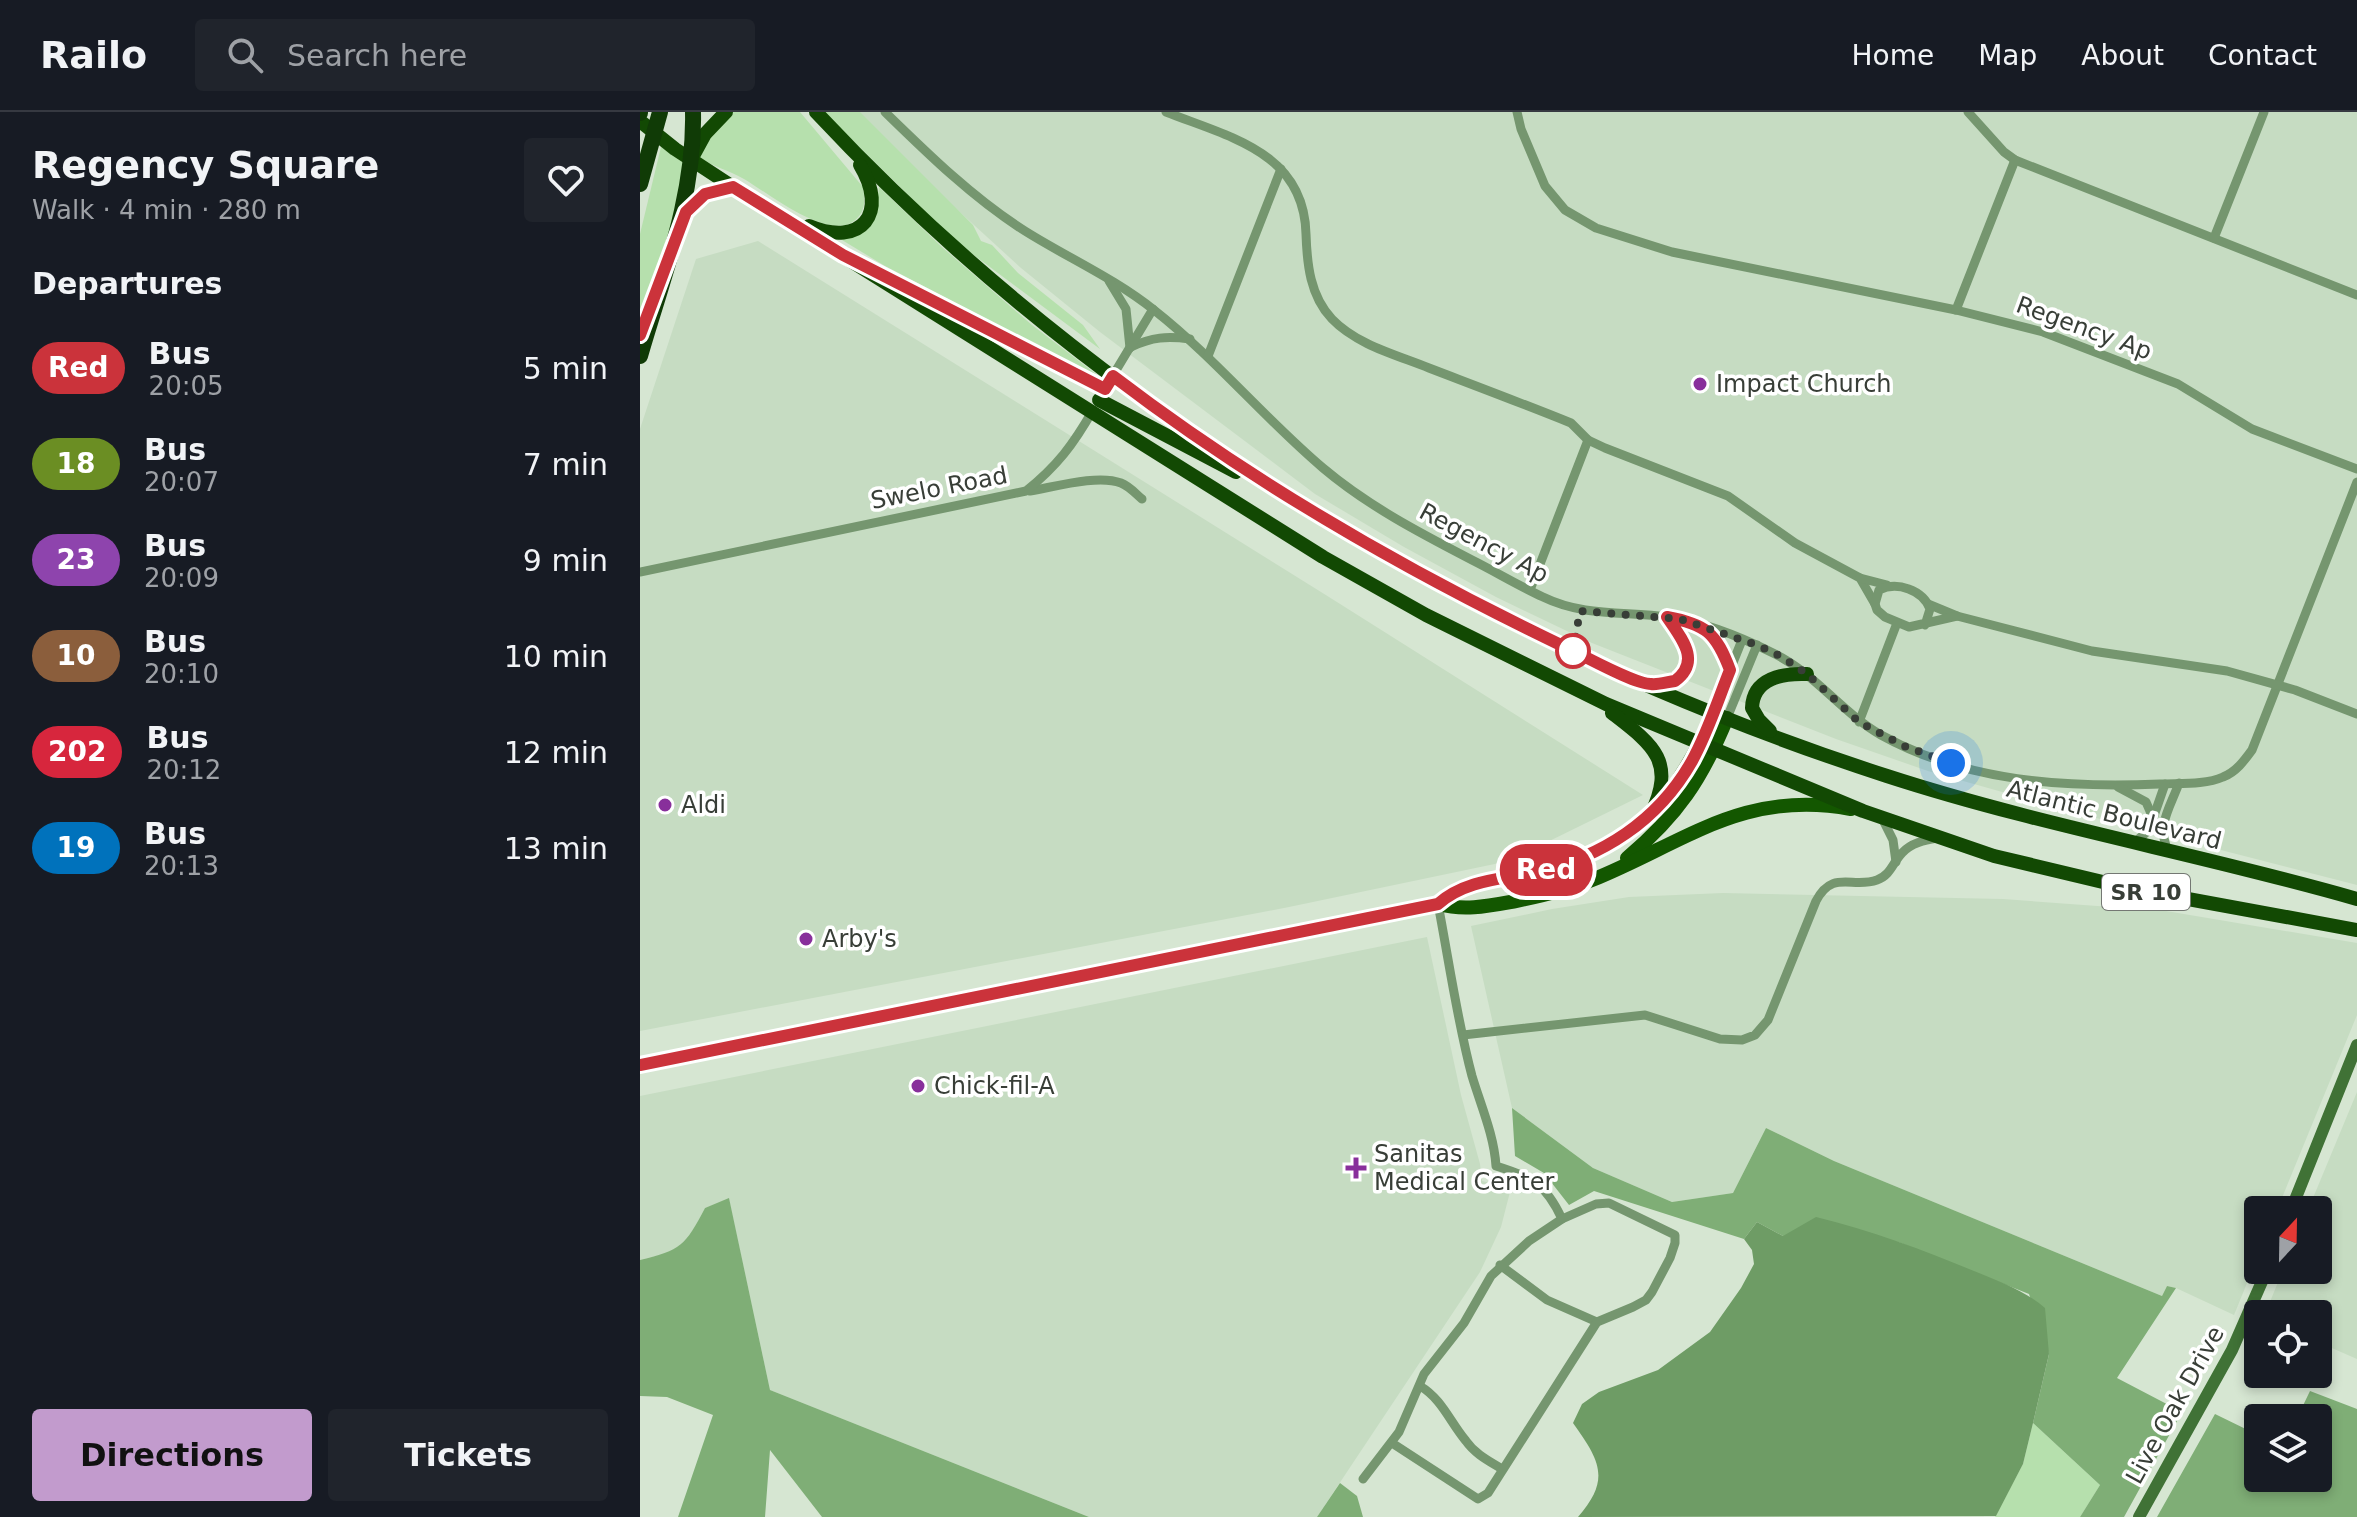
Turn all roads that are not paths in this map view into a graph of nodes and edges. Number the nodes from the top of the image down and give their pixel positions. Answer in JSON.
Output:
{"nodes":[{"id":1,"x":660,"y":112,"type":"edge"},
{"id":2,"x":693,"y":112,"type":"edge"},
{"id":3,"x":726,"y":112,"type":"edge"},
{"id":4,"x":816,"y":112,"type":"edge"},
{"id":5,"x":885,"y":112,"type":"edge"},
{"id":6,"x":1166,"y":112,"type":"edge"},
{"id":7,"x":1517,"y":112,"type":"edge"},
{"id":8,"x":1968,"y":112,"type":"edge"},
{"id":9,"x":2264,"y":112,"type":"edge"},
{"id":10,"x":640,"y":121,"type":"edge"},
{"id":11,"x":846,"y":144,"type":"junction"},
{"id":12,"x":692,"y":160,"type":"junction"},
{"id":13,"x":2015,"y":160,"type":"junction"},
{"id":14,"x":1281,"y":169,"type":"junction"},
{"id":15,"x":640,"y":184,"type":"edge"},
{"id":16,"x":733,"y":187,"type":"junction"},
{"id":17,"x":761,"y":204,"type":"junction"},
{"id":18,"x":679,"y":228,"type":"junction"},
{"id":19,"x":2214,"y":238,"type":"junction"},
{"id":20,"x":843,"y":255,"type":"junction"},
{"id":21,"x":1104,"y":275,"type":"junction"},
{"id":22,"x":659,"y":289,"type":"junction"},
{"id":23,"x":2357,"y":295,"type":"edge"},
{"id":24,"x":1153,"y":309,"type":"junction"},
{"id":25,"x":1956,"y":310,"type":"junction"},
{"id":26,"x":640,"y":335,"type":"edge"},
{"id":27,"x":1190,"y":339,"type":"junction"},
{"id":28,"x":1130,"y":348,"type":"junction"},
{"id":29,"x":640,"y":356,"type":"edge"},
{"id":30,"x":1208,"y":356,"type":"junction"},
{"id":31,"x":1102,"y":394,"type":"junction"},
{"id":32,"x":1588,"y":440,"type":"junction"},
{"id":33,"x":2357,"y":469,"type":"edge"},
{"id":34,"x":2357,"y":482,"type":"edge"},
{"id":35,"x":1026,"y":491,"type":"junction"},
{"id":36,"x":1142,"y":499,"type":"dead end"},
{"id":37,"x":1332,"y":522,"type":"junction"},
{"id":38,"x":640,"y":572,"type":"edge"},
{"id":39,"x":1860,"y":578,"type":"junction"},
{"id":40,"x":1887,"y":585,"type":"junction"},
{"id":41,"x":1530,"y":590,"type":"junction"},
{"id":42,"x":1875,"y":604,"type":"junction"},
{"id":43,"x":1928,"y":604,"type":"junction"},
{"id":44,"x":1957,"y":616,"type":"junction"},
{"id":45,"x":1667,"y":617,"type":"junction"},
{"id":46,"x":1897,"y":623,"type":"junction"},
{"id":47,"x":1925,"y":625,"type":"junction"},
{"id":48,"x":1704,"y":626,"type":"junction"},
{"id":49,"x":1742,"y":640,"type":"junction"},
{"id":50,"x":1757,"y":645,"type":"junction"},
{"id":51,"x":1730,"y":670,"type":"junction"},
{"id":52,"x":1807,"y":674,"type":"junction"},
{"id":53,"x":2277,"y":684,"type":"junction"},
{"id":54,"x":1648,"y":685,"type":"junction"},
{"id":55,"x":1586,"y":695,"type":"junction"},
{"id":56,"x":2357,"y":714,"type":"edge"},
{"id":57,"x":1720,"y":715,"type":"junction"},
{"id":58,"x":1859,"y":722,"type":"junction"},
{"id":59,"x":1776,"y":737,"type":"junction"},
{"id":60,"x":1707,"y":747,"type":"junction"},
{"id":61,"x":2179,"y":783,"type":"junction"},
{"id":62,"x":2165,"y":784,"type":"junction"},
{"id":63,"x":2115,"y":786,"type":"junction"},
{"id":64,"x":1651,"y":814,"type":"junction"},
{"id":65,"x":1882,"y":818,"type":"junction"},
{"id":66,"x":2153,"y":818,"type":"junction"},
{"id":67,"x":1938,"y":838,"type":"junction"},
{"id":68,"x":2133,"y":844,"type":"junction"},
{"id":69,"x":2169,"y":852,"type":"junction"},
{"id":70,"x":1896,"y":862,"type":"junction"},
{"id":71,"x":1604,"y":875,"type":"junction"},
{"id":72,"x":2357,"y":899,"type":"edge"},
{"id":73,"x":1438,"y":904,"type":"junction"},
{"id":74,"x":2357,"y":930,"type":"edge"},
{"id":75,"x":1463,"y":1035,"type":"junction"},
{"id":76,"x":2357,"y":1045,"type":"edge"},
{"id":77,"x":640,"y":1064,"type":"edge"},
{"id":78,"x":2297,"y":1196,"type":"edge"},
{"id":79,"x":1562,"y":1219,"type":"junction"},
{"id":80,"x":1500,"y":1265,"type":"junction"},
{"id":81,"x":2261,"y":1284,"type":"edge"},
{"id":82,"x":1597,"y":1322,"type":"junction"},
{"id":83,"x":1420,"y":1386,"type":"junction"},
{"id":84,"x":1392,"y":1443,"type":"junction"},
{"id":85,"x":1502,"y":1469,"type":"junction"},
{"id":86,"x":1363,"y":1479,"type":"dead end"},
{"id":87,"x":2139,"y":1517,"type":"edge"}],
"edges":[{"from":1,"to":15,"type":"highway"},
{"from":2,"to":12,"type":"highway"},
{"from":3,"to":12,"type":"highway"},
{"from":4,"to":11,"type":"highway"},
{"from":5,"to":21,"type":"street","name":"Regency Ap"},
{"from":6,"to":14,"type":"street"},
{"from":7,"to":25,"type":"street","name":"Regency Ap"},
{"from":8,"to":13,"type":"street"},
{"from":9,"to":19,"type":"street"},
{"from":10,"to":12,"type":"highway"},
{"from":11,"to":17,"type":"highway"},
{"from":11,"to":31,"type":"highway"},
{"from":12,"to":16,"type":"highway"},
{"from":12,"to":18,"type":"highway"},
{"from":13,"to":19,"type":"street"},
{"from":13,"to":25,"type":"street"},
{"from":14,"to":30,"type":"street"},
{"from":14,"to":32,"type":"street"},
{"from":16,"to":17,"type":"highway"},
{"from":16,"to":18,"type":"highway"},
{"from":17,"to":20,"type":"highway"},
{"from":18,"to":22,"type":"highway"},
{"from":19,"to":23,"type":"street"},
{"from":20,"to":31,"type":"highway"},
{"from":20,"to":31,"type":"highway"},
{"from":21,"to":24,"type":"street","name":"Regency Ap"},
{"from":21,"to":28,"type":"street"},
{"from":22,"to":26,"type":"highway"},
{"from":22,"to":29,"type":"highway"},
{"from":24,"to":27,"type":"street","name":"Regency Ap"},
{"from":24,"to":28,"type":"street","name":"Swelo Road"},
{"from":25,"to":33,"type":"street","name":"Regency Ap"},
{"from":27,"to":28,"type":"street"},
{"from":27,"to":30,"type":"street","name":"Regency Ap"},
{"from":28,"to":31,"type":"street","name":"Swelo Road"},
{"from":30,"to":41,"type":"street","name":"Regency Ap"},
{"from":31,"to":35,"type":"street","name":"Swelo Road"},
{"from":31,"to":37,"type":"highway"},
{"from":31,"to":37,"type":"highway"},
{"from":31,"to":55,"type":"highway"},
{"from":32,"to":39,"type":"street"},
{"from":32,"to":41,"type":"street"},
{"from":34,"to":53,"type":"street","name":"Regency Ap"},
{"from":35,"to":36,"type":"street"},
{"from":35,"to":38,"type":"street","name":"Swelo Road"},
{"from":37,"to":54,"type":"highway","name":"Atlantic Boulevard"},
{"from":39,"to":40,"type":"street"},
{"from":39,"to":42,"type":"street"},
{"from":40,"to":42,"type":"street"},
{"from":40,"to":43,"type":"street"},
{"from":41,"to":45,"type":"street","name":"Regency Ap"},
{"from":42,"to":46,"type":"street"},
{"from":43,"to":44,"type":"street"},
{"from":43,"to":47,"type":"street"},
{"from":44,"to":47,"type":"street"},
{"from":44,"to":53,"type":"street"},
{"from":45,"to":48,"type":"street","name":"Regency Ap"},
{"from":45,"to":54,"type":"highway"},
{"from":46,"to":47,"type":"street"},
{"from":46,"to":58,"type":"street"},
{"from":48,"to":49,"type":"street","name":"Regency Ap"},
{"from":48,"to":51,"type":"street"},
{"from":49,"to":50,"type":"street","name":"Regency Ap"},
{"from":49,"to":51,"type":"street"},
{"from":50,"to":52,"type":"street","name":"Regency Ap"},
{"from":50,"to":57,"type":"street"},
{"from":51,"to":57,"type":"street"},
{"from":52,"to":58,"type":"street","name":"Regency Ap"},
{"from":52,"to":59,"type":"highway"},
{"from":53,"to":56,"type":"street"},
{"from":53,"to":61,"type":"street","name":"Regency Ap"},
{"from":54,"to":57,"type":"highway","name":"Atlantic Boulevard"},
{"from":55,"to":60,"type":"highway"},
{"from":55,"to":64,"type":"highway"},
{"from":57,"to":59,"type":"highway","name":"Atlantic Boulevard","number":"SR 10"},
{"from":57,"to":60,"type":"main road","number":"SR 10"},
{"from":58,"to":63,"type":"street","name":"Regency Ap"},
{"from":59,"to":68,"type":"highway","name":"Atlantic Boulevard","number":"SR 10"},
{"from":60,"to":64,"type":"main road","number":"SR 10"},
{"from":60,"to":65,"type":"highway"},
{"from":60,"to":71,"type":"main road"},
{"from":61,"to":62,"type":"street","name":"Regency Ap"},
{"from":61,"to":69,"type":"street"},
{"from":62,"to":63,"type":"street","name":"Regency Ap"},
{"from":62,"to":66,"type":"street"},
{"from":63,"to":66,"type":"street"},
{"from":64,"to":73,"type":"main road","number":"SR 10"},
{"from":65,"to":67,"type":"highway","number":"SR 10"},
{"from":65,"to":70,"type":"street"},
{"from":65,"to":71,"type":"main road","number":"SR 10"},
{"from":66,"to":68,"type":"street"},
{"from":67,"to":70,"type":"street"},
{"from":67,"to":74,"type":"highway","number":"SR 10"},
{"from":68,"to":69,"type":"highway","name":"Atlantic Boulevard","number":"SR 10"},
{"from":69,"to":72,"type":"highway","name":"Atlantic Boulevard","number":"SR 10"},
{"from":70,"to":75,"type":"street"},
{"from":71,"to":73,"type":"main road","number":"SR 10"},
{"from":73,"to":75,"type":"street"},
{"from":73,"to":77,"type":"main road","number":"SR 10"},
{"from":75,"to":79,"type":"street"},
{"from":76,"to":78,"type":"main road"},
{"from":79,"to":80,"type":"street"},
{"from":79,"to":82,"type":"street"},
{"from":80,"to":82,"type":"street"},
{"from":80,"to":83,"type":"street"},
{"from":81,"to":87,"type":"main road","name":"Live Oak Drive"},
{"from":82,"to":85,"type":"street"},
{"from":83,"to":84,"type":"street"},
{"from":83,"to":85,"type":"street"},
{"from":84,"to":85,"type":"street"},
{"from":84,"to":86,"type":"street"}]}
